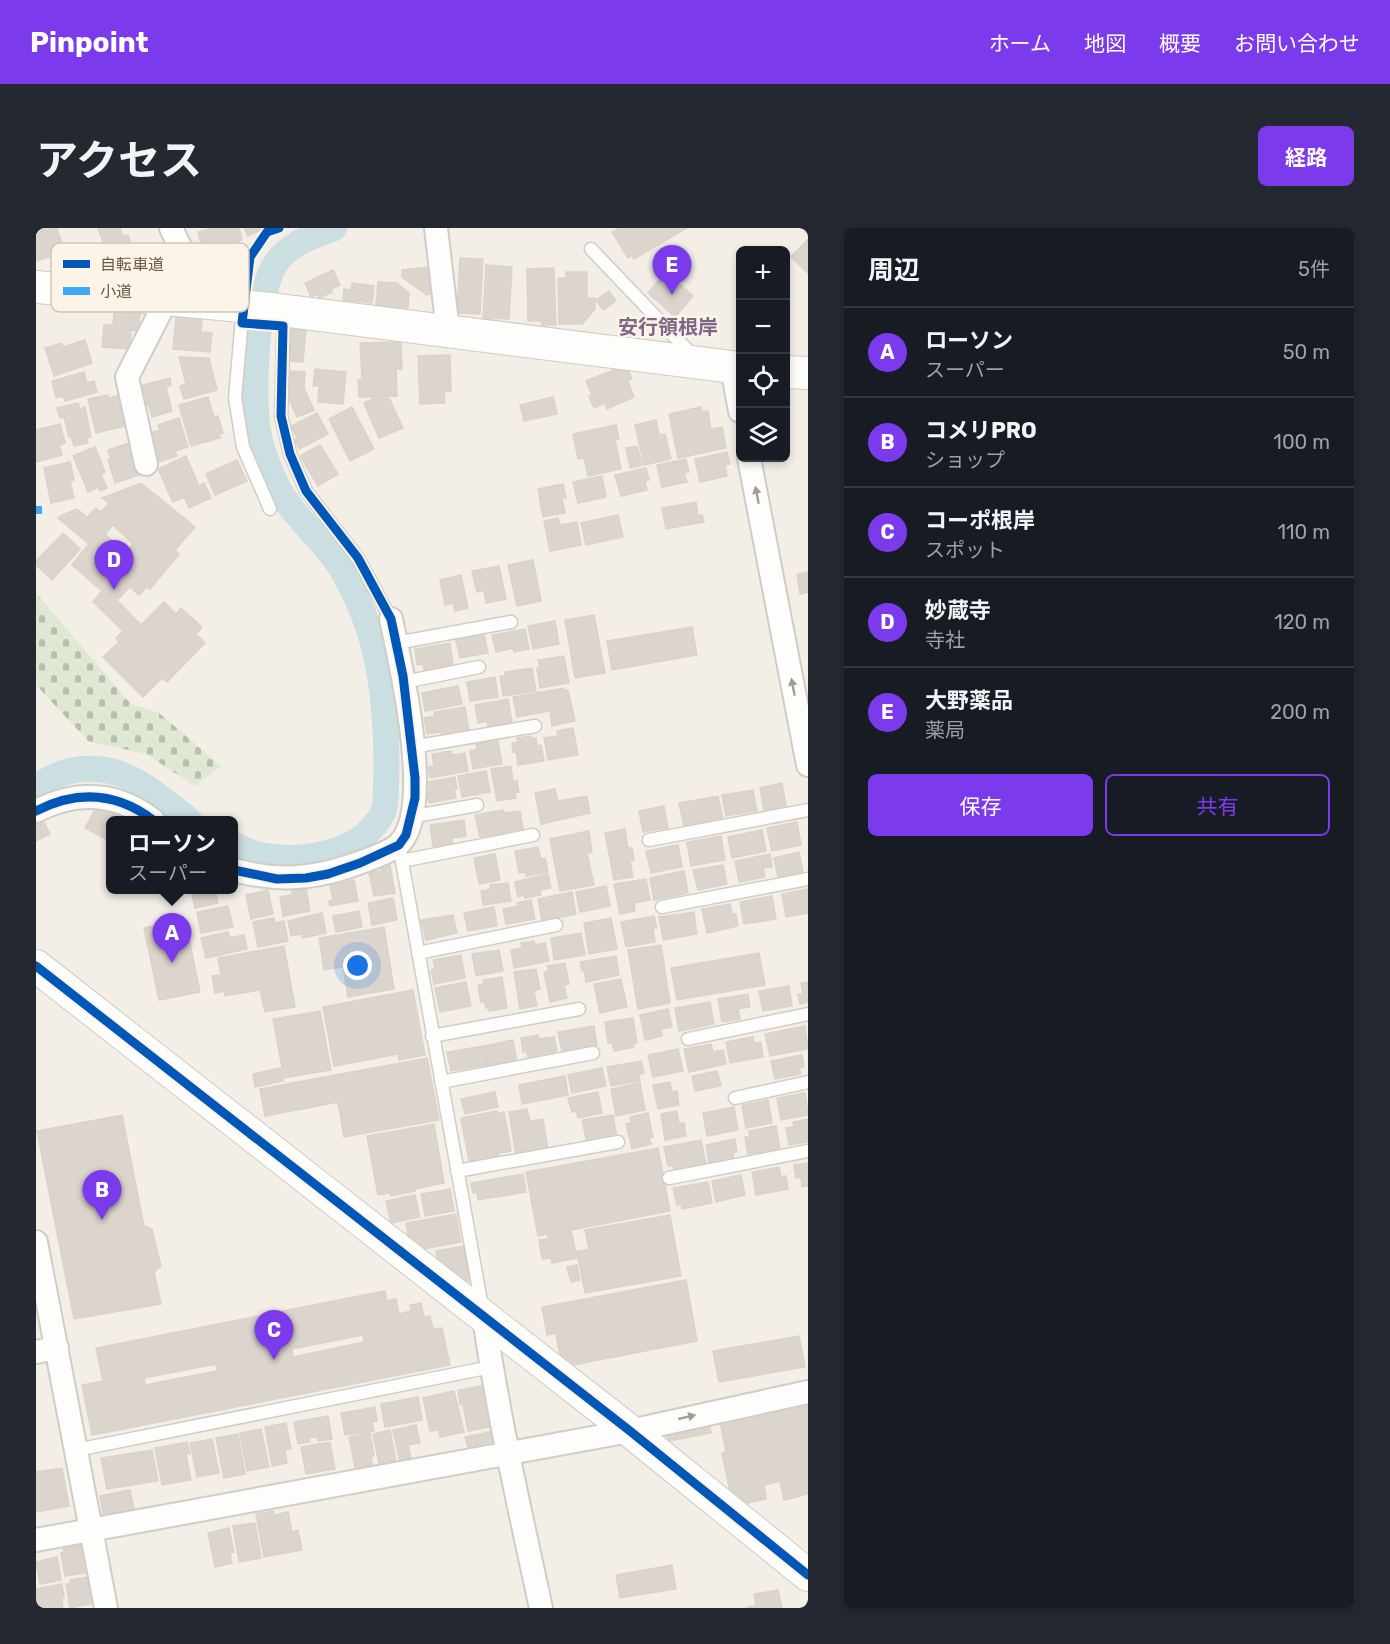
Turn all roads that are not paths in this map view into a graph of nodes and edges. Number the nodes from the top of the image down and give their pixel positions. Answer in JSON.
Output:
{"nodes":[{"id":1,"x":171,"y":228,"type":"edge"},
{"id":2,"x":436,"y":228,"type":"edge"},
{"id":3,"x":178,"y":243,"type":"edge"},
{"id":4,"x":591,"y":249,"type":"dead end"},
{"id":5,"x":36,"y":287,"type":"edge"},
{"id":6,"x":51,"y":288,"type":"edge"},
{"id":7,"x":249,"y":307,"type":"edge"},
{"id":8,"x":262,"y":308,"type":"junction"},
{"id":9,"x":171,"y":312,"type":"edge"},
{"id":10,"x":448,"y":331,"type":"junction"},
{"id":11,"x":699,"y":363,"type":"junction"},
{"id":12,"x":736,"y":368,"type":"edge"},
{"id":13,"x":790,"y":372,"type":"edge"},
{"id":14,"x":808,"y":374,"type":"edge"},
{"id":15,"x":750,"y":462,"type":"edge"},
{"id":16,"x":146,"y":464,"type":"dead end"},
{"id":17,"x":270,"y":509,"type":"dead end"},
{"id":18,"x":391,"y":619,"type":"joint"},
{"id":19,"x":511,"y":622,"type":"dead end"},
{"id":20,"x":396,"y":643,"type":"junction"},
{"id":21,"x":478,"y":667,"type":"dead end"},
{"id":22,"x":404,"y":682,"type":"junction"},
{"id":23,"x":535,"y":726,"type":"dead end"},
{"id":24,"x":412,"y":747,"type":"junction"},
{"id":25,"x":808,"y":765,"type":"edge"},
{"id":26,"x":477,"y":805,"type":"dead end"},
{"id":27,"x":808,"y":810,"type":"edge"},
{"id":28,"x":36,"y":811,"type":"edge"},
{"id":29,"x":412,"y":813,"type":"junction"},
{"id":30,"x":148,"y":816,"type":"edge"},
{"id":31,"x":533,"y":835,"type":"dead end"},
{"id":32,"x":649,"y":840,"type":"dead end"},
{"id":33,"x":400,"y":853,"type":"junction"},
{"id":34,"x":238,"y":871,"type":"edge"},
{"id":35,"x":808,"y":879,"type":"edge"},
{"id":36,"x":662,"y":907,"type":"dead end"},
{"id":37,"x":556,"y":925,"type":"dead end"},
{"id":38,"x":418,"y":953,"type":"junction"},
{"id":39,"x":36,"y":966,"type":"edge"},
{"id":40,"x":579,"y":1009,"type":"dead end"},
{"id":41,"x":808,"y":1014,"type":"edge"},
{"id":42,"x":432,"y":1036,"type":"junction"},
{"id":43,"x":688,"y":1039,"type":"dead end"},
{"id":44,"x":593,"y":1053,"type":"dead end"},
{"id":45,"x":441,"y":1082,"type":"junction"},
{"id":46,"x":808,"y":1082,"type":"edge"},
{"id":47,"x":735,"y":1098,"type":"dead end"},
{"id":48,"x":618,"y":1142,"type":"dead end"},
{"id":49,"x":808,"y":1151,"type":"edge"},
{"id":50,"x":458,"y":1171,"type":"junction"},
{"id":51,"x":669,"y":1178,"type":"dead end"},
{"id":52,"x":36,"y":1242,"type":"edge"},
{"id":53,"x":484,"y":1317,"type":"junction"},
{"id":54,"x":46,"y":1350,"type":"edge"},
{"id":55,"x":491,"y":1367,"type":"junction"},
{"id":56,"x":808,"y":1392,"type":"edge"},
{"id":57,"x":630,"y":1431,"type":"junction"},
{"id":58,"x":76,"y":1450,"type":"junction"},
{"id":59,"x":508,"y":1452,"type":"junction"},
{"id":60,"x":91,"y":1529,"type":"junction"},
{"id":61,"x":36,"y":1540,"type":"edge"},
{"id":62,"x":808,"y":1575,"type":"edge"},
{"id":63,"x":106,"y":1608,"type":"edge"},
{"id":64,"x":541,"y":1608,"type":"edge"}],
"edges":[{"from":1,"to":3,"type":"street"},
{"from":2,"to":10,"type":"street"},
{"from":4,"to":11,"type":"lane"},
{"from":5,"to":6,"type":"street"},
{"from":7,"to":8,"type":"street"},
{"from":8,"to":10,"type":"street"},
{"from":8,"to":17,"type":"lane"},
{"from":8,"to":18,"type":"lane"},
{"from":9,"to":16,"type":"street"},
{"from":10,"to":11,"type":"street"},
{"from":11,"to":12,"type":"street"},
{"from":13,"to":14,"type":"street"},
{"from":25,"to":15,"type":"street","one_way":true},
{"from":18,"to":20,"type":"street"},
{"from":19,"to":20,"type":"lane"},
{"from":20,"to":22,"type":"street"},
{"from":21,"to":22,"type":"lane"},
{"from":22,"to":24,"type":"street"},
{"from":23,"to":24,"type":"lane"},
{"from":24,"to":29,"type":"street"},
{"from":26,"to":29,"type":"lane"},
{"from":27,"to":32,"type":"lane"},
{"from":28,"to":30,"type":"street"},
{"from":29,"to":33,"type":"street"},
{"from":31,"to":33,"type":"lane"},
{"from":33,"to":34,"type":"street"},
{"from":33,"to":38,"type":"lane"},
{"from":35,"to":36,"type":"lane"},
{"from":37,"to":38,"type":"lane"},
{"from":38,"to":42,"type":"lane"},
{"from":39,"to":53,"type":"street"},
{"from":40,"to":42,"type":"lane"},
{"from":41,"to":43,"type":"lane"},
{"from":42,"to":45,"type":"lane"},
{"from":44,"to":45,"type":"lane"},
{"from":45,"to":50,"type":"lane"},
{"from":46,"to":47,"type":"lane"},
{"from":48,"to":50,"type":"lane"},
{"from":49,"to":51,"type":"lane"},
{"from":50,"to":53,"type":"lane"},
{"from":52,"to":54,"type":"street"},
{"from":53,"to":55,"type":"street"},
{"from":53,"to":57,"type":"street"},
{"from":54,"to":58,"type":"street"},
{"from":55,"to":58,"type":"lane"},
{"from":55,"to":59,"type":"street"},
{"from":57,"to":56,"type":"street","one_way":true},
{"from":57,"to":59,"type":"street"},
{"from":57,"to":62,"type":"street"},
{"from":58,"to":60,"type":"street"},
{"from":59,"to":60,"type":"street"},
{"from":59,"to":64,"type":"street"},
{"from":60,"to":61,"type":"street"},
{"from":60,"to":63,"type":"street"}]}
